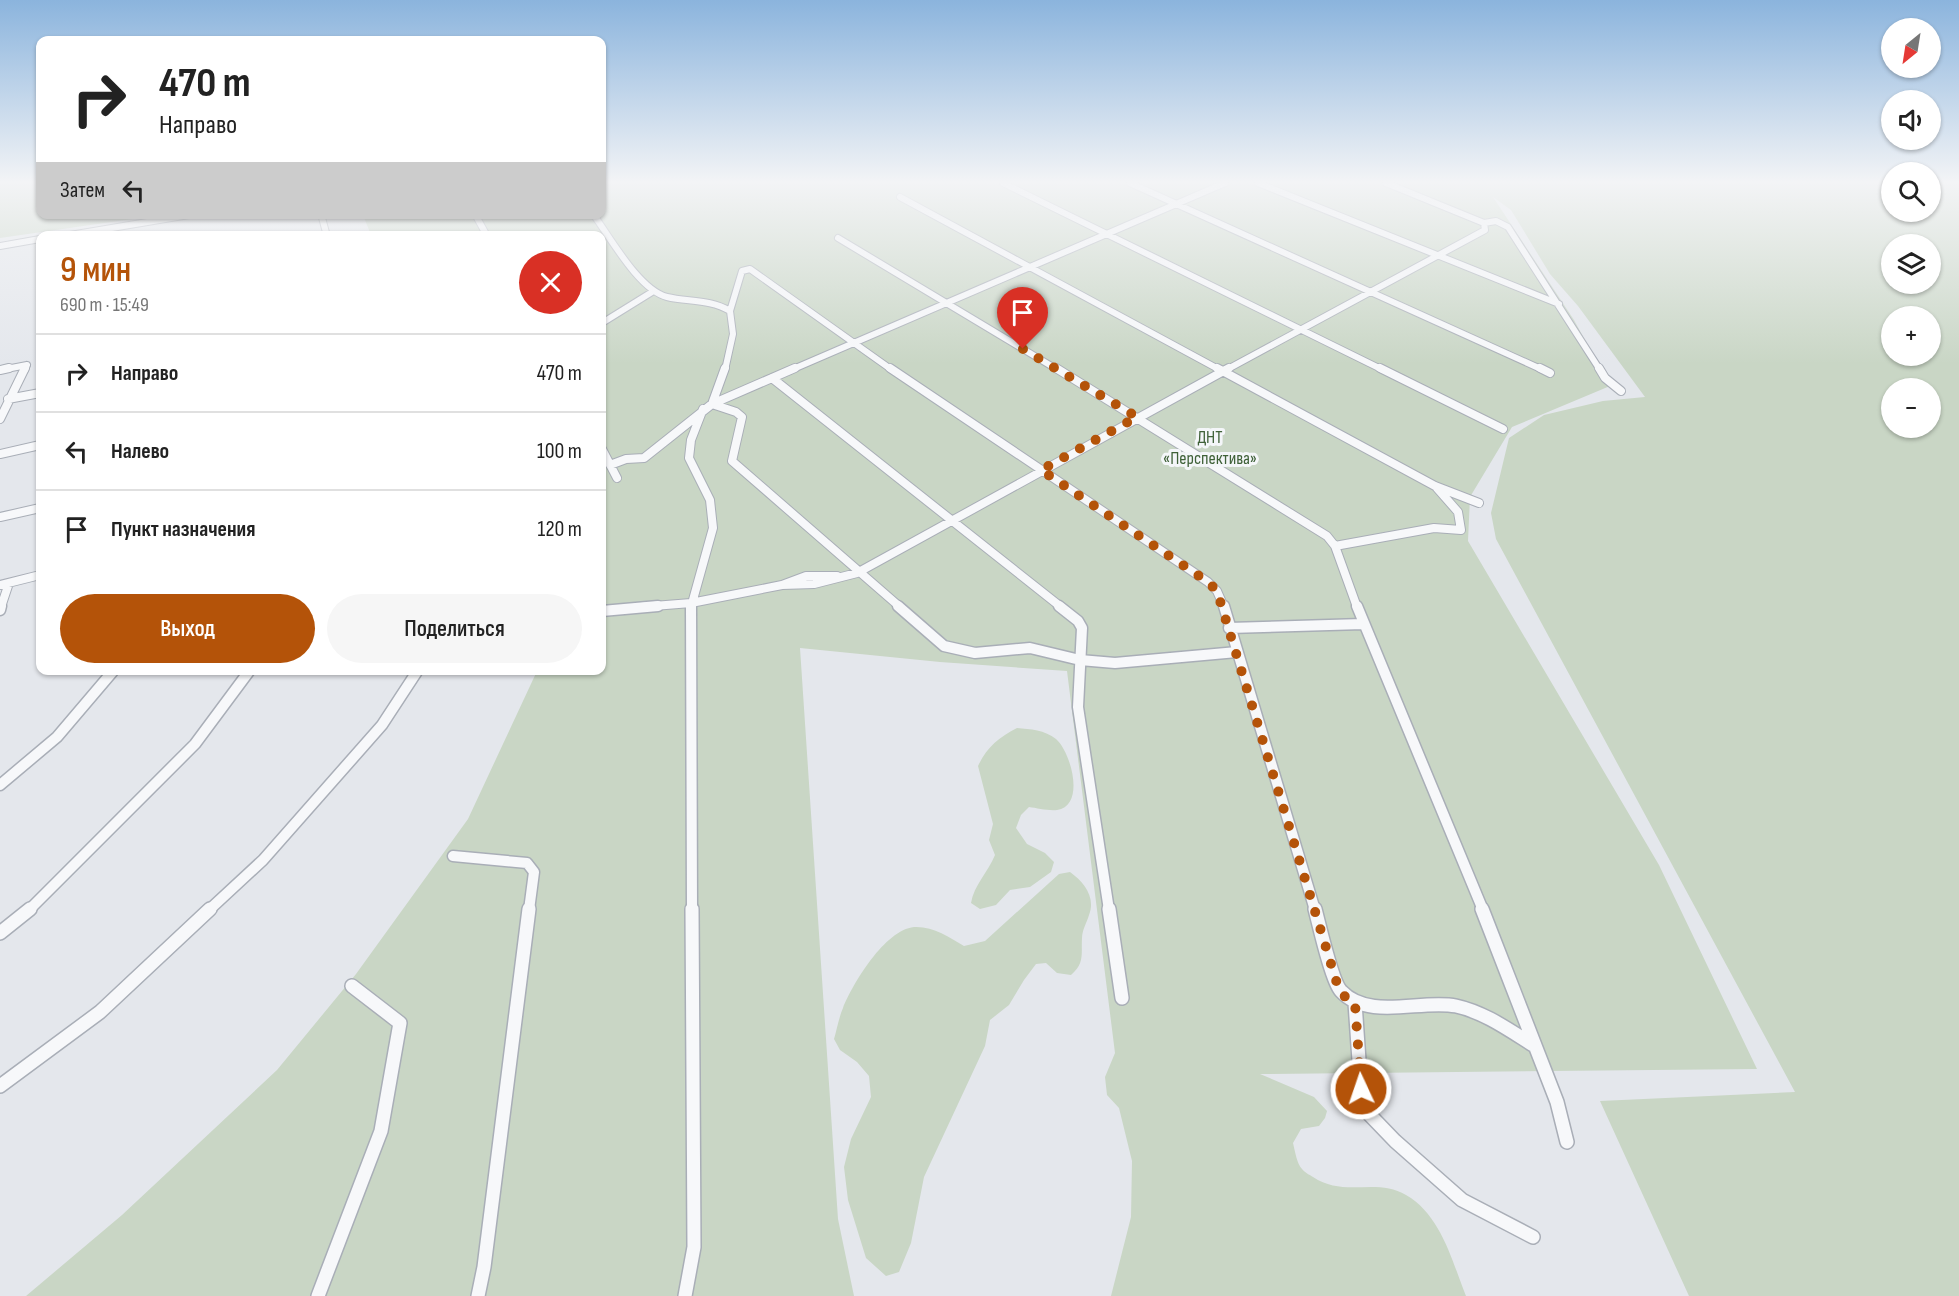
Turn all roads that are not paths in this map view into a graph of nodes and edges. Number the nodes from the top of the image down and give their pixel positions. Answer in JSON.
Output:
{"nodes":[{"id":1,"x":615,"y":243,"type":"edge"},
{"id":2,"x":847,"y":243,"type":"edge"},
{"id":3,"x":988,"y":243,"type":"edge"},
{"id":4,"x":1087,"y":243,"type":"edge"},
{"id":5,"x":1124,"y":243,"type":"edge"},
{"id":6,"x":1263,"y":243,"type":"edge"},
{"id":7,"x":1405,"y":243,"type":"edge"},
{"id":8,"x":1459,"y":243,"type":"edge"},
{"id":9,"x":1519,"y":243,"type":"edge"},
{"id":10,"x":1435,"y":256,"type":"junction"},
{"id":11,"x":1033,"y":267,"type":"junction"},
{"id":12,"x":1368,"y":291,"type":"junction"},
{"id":13,"x":652,"y":292,"type":"junction"},
{"id":14,"x":947,"y":303,"type":"junction"},
{"id":15,"x":1560,"y":305,"type":"junction"},
{"id":16,"x":730,"y":311,"type":"junction"},
{"id":17,"x":606,"y":321,"type":"edge"},
{"id":18,"x":1298,"y":329,"type":"junction"},
{"id":19,"x":854,"y":344,"type":"junction"},
{"id":20,"x":0,"y":370,"type":"edge"},
{"id":21,"x":1222,"y":371,"type":"junction"},
{"id":22,"x":1550,"y":373,"type":"dead end"},
{"id":23,"x":772,"y":378,"type":"junction"},
{"id":24,"x":1621,"y":391,"type":"dead end"},
{"id":25,"x":36,"y":394,"type":"edge"},
{"id":26,"x":8,"y":399,"type":"junction"},
{"id":27,"x":707,"y":407,"type":"junction"},
{"id":28,"x":1137,"y":417,"type":"junction"},
{"id":29,"x":0,"y":419,"type":"edge"},
{"id":30,"x":1503,"y":429,"type":"dead end"},
{"id":31,"x":36,"y":446,"type":"edge"},
{"id":32,"x":0,"y":454,"type":"edge"},
{"id":33,"x":606,"y":457,"type":"edge"},
{"id":34,"x":610,"y":465,"type":"junction"},
{"id":35,"x":1041,"y":470,"type":"junction"},
{"id":36,"x":617,"y":478,"type":"dead end"},
{"id":37,"x":1435,"y":486,"type":"junction"},
{"id":38,"x":1479,"y":503,"type":"dead end"},
{"id":39,"x":36,"y":509,"type":"edge"},
{"id":40,"x":0,"y":517,"type":"edge"},
{"id":41,"x":953,"y":519,"type":"junction"},
{"id":42,"x":1335,"y":546,"type":"junction"},
{"id":43,"x":857,"y":573,"type":"junction"},
{"id":44,"x":36,"y":576,"type":"edge"},
{"id":45,"x":5,"y":584,"type":"edge"},
{"id":46,"x":691,"y":603,"type":"junction"},
{"id":47,"x":0,"y":610,"type":"edge"},
{"id":48,"x":606,"y":611,"type":"edge"},
{"id":49,"x":1364,"y":624,"type":"junction"},
{"id":50,"x":1229,"y":628,"type":"junction"},
{"id":51,"x":1237,"y":652,"type":"junction"},
{"id":52,"x":1080,"y":660,"type":"junction"},
{"id":53,"x":110,"y":675,"type":"edge"},
{"id":54,"x":246,"y":675,"type":"edge"},
{"id":55,"x":415,"y":675,"type":"edge"},
{"id":56,"x":0,"y":785,"type":"edge"},
{"id":57,"x":453,"y":856,"type":"dead end"},
{"id":58,"x":0,"y":933,"type":"edge"},
{"id":59,"x":352,"y":986,"type":"dead end"},
{"id":60,"x":1122,"y":998,"type":"dead end"},
{"id":61,"x":1355,"y":1003,"type":"junction"},
{"id":62,"x":1533,"y":1045,"type":"junction"},
{"id":63,"x":0,"y":1086,"type":"edge"},
{"id":64,"x":1567,"y":1142,"type":"dead end"},
{"id":65,"x":1533,"y":1237,"type":"dead end"},
{"id":66,"x":318,"y":1296,"type":"edge"},
{"id":67,"x":478,"y":1296,"type":"edge"},
{"id":68,"x":685,"y":1296,"type":"edge"}],
"edges":[{"from":1,"to":13,"type":"street"},
{"from":2,"to":14,"type":"street"},
{"from":3,"to":11,"type":"street"},
{"from":4,"to":11,"type":"street"},
{"from":5,"to":18,"type":"street"},
{"from":6,"to":12,"type":"street"},
{"from":7,"to":10,"type":"street"},
{"from":8,"to":10,"type":"street"},
{"from":9,"to":15,"type":"street"},
{"from":10,"to":12,"type":"street"},
{"from":10,"to":15,"type":"street"},
{"from":11,"to":14,"type":"street"},
{"from":11,"to":21,"type":"street"},
{"from":12,"to":18,"type":"street"},
{"from":12,"to":22,"type":"street"},
{"from":13,"to":16,"type":"street"},
{"from":13,"to":17,"type":"street"},
{"from":14,"to":19,"type":"street"},
{"from":14,"to":28,"type":"street"},
{"from":15,"to":24,"type":"street"},
{"from":16,"to":19,"type":"street"},
{"from":16,"to":27,"type":"street"},
{"from":18,"to":21,"type":"street"},
{"from":18,"to":30,"type":"street"},
{"from":19,"to":23,"type":"street"},
{"from":19,"to":35,"type":"street"},
{"from":20,"to":26,"type":"street"},
{"from":21,"to":28,"type":"street"},
{"from":21,"to":37,"type":"street"},
{"from":23,"to":27,"type":"street"},
{"from":23,"to":41,"type":"street"},
{"from":25,"to":26,"type":"street"},
{"from":26,"to":29,"type":"street"},
{"from":27,"to":34,"type":"street"},
{"from":27,"to":43,"type":"street"},
{"from":27,"to":46,"type":"street"},
{"from":28,"to":35,"type":"street"},
{"from":28,"to":42,"type":"street"},
{"from":31,"to":32,"type":"street"},
{"from":33,"to":34,"type":"street"},
{"from":34,"to":36,"type":"street"},
{"from":35,"to":41,"type":"street"},
{"from":35,"to":50,"type":"street"},
{"from":37,"to":38,"type":"street"},
{"from":37,"to":42,"type":"street"},
{"from":39,"to":40,"type":"street"},
{"from":41,"to":43,"type":"street"},
{"from":41,"to":52,"type":"street"},
{"from":42,"to":49,"type":"street"},
{"from":43,"to":46,"type":"street"},
{"from":43,"to":52,"type":"street"},
{"from":44,"to":45,"type":"street"},
{"from":45,"to":47,"type":"street"},
{"from":46,"to":48,"type":"street"},
{"from":46,"to":68,"type":"street"},
{"from":49,"to":50,"type":"street"},
{"from":49,"to":62,"type":"street"},
{"from":50,"to":51,"type":"street"},
{"from":51,"to":52,"type":"street"},
{"from":51,"to":61,"type":"street"},
{"from":52,"to":60,"type":"street"},
{"from":53,"to":56,"type":"street"},
{"from":54,"to":58,"type":"street"},
{"from":55,"to":63,"type":"street"},
{"from":57,"to":67,"type":"street"},
{"from":59,"to":66,"type":"street"},
{"from":61,"to":62,"type":"street"},
{"from":61,"to":65,"type":"street"},
{"from":62,"to":64,"type":"street"}]}
